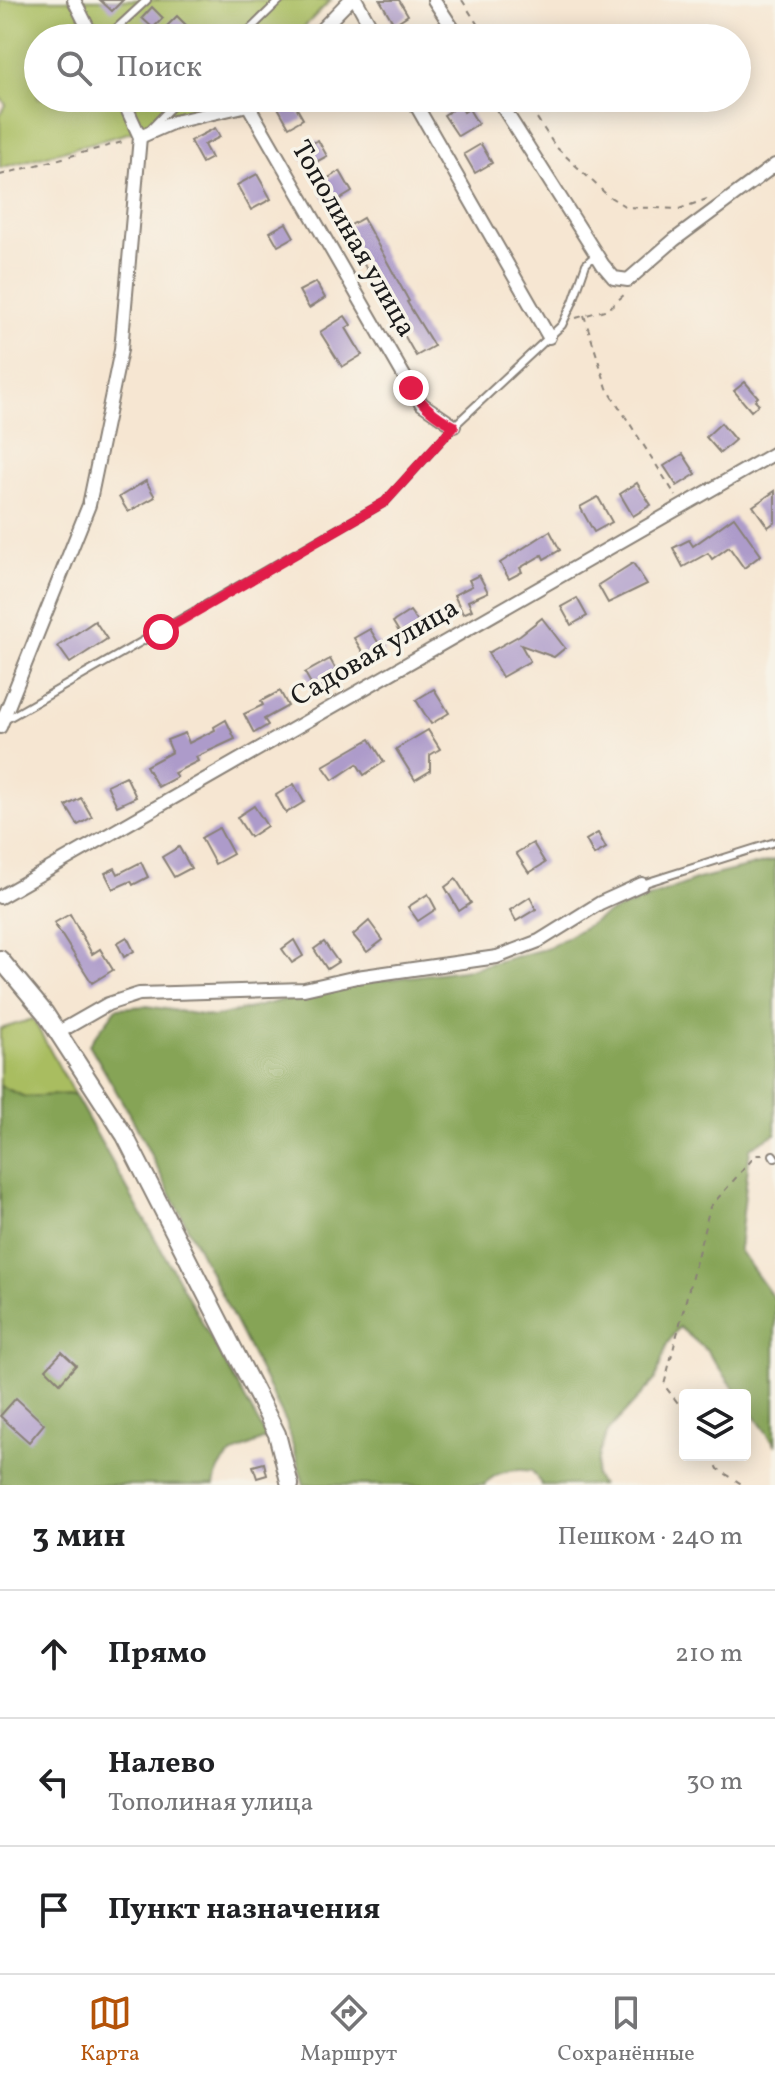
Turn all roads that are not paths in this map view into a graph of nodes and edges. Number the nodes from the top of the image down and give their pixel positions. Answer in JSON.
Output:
{"nodes":[{"id":1,"x":74,"y":0,"type":"edge"},
{"id":2,"x":147,"y":0,"type":"edge"},
{"id":3,"x":280,"y":0,"type":"edge"},
{"id":4,"x":353,"y":0,"type":"edge"},
{"id":5,"x":434,"y":0,"type":"edge"},
{"id":6,"x":86,"y":24,"type":"edge"},
{"id":7,"x":121,"y":24,"type":"edge"},
{"id":8,"x":255,"y":24,"type":"edge"},
{"id":9,"x":328,"y":24,"type":"edge"},
{"id":10,"x":368,"y":24,"type":"edge"},
{"id":11,"x":450,"y":24,"type":"edge"},
{"id":12,"x":131,"y":112,"type":"edge"},
{"id":13,"x":166,"y":112,"type":"edge"},
{"id":14,"x":212,"y":112,"type":"edge"},
{"id":15,"x":257,"y":112,"type":"edge"},
{"id":16,"x":420,"y":112,"type":"edge"},
{"id":17,"x":506,"y":112,"type":"edge"},
{"id":18,"x":144,"y":134,"type":"junction"},
{"id":19,"x":775,"y":165,"type":"edge"},
{"id":20,"x":599,"y":259,"type":"junction"},
{"id":21,"x":549,"y":337,"type":"junction"},
{"id":22,"x":454,"y":426,"type":"junction"},
{"id":23,"x":775,"y":453,"type":"edge"},
{"id":24,"x":1,"y":725,"type":"edge"},
{"id":25,"x":775,"y":842,"type":"edge"},
{"id":26,"x":642,"y":884,"type":"joint"},
{"id":27,"x":0,"y":897,"type":"edge"},
{"id":28,"x":0,"y":959,"type":"edge"},
{"id":29,"x":59,"y":1032,"type":"junction"},
{"id":30,"x":290,"y":1485,"type":"edge"}],
"edges":[{"from":1,"to":6,"type":"street"},
{"from":2,"to":7,"type":"lane"},
{"from":3,"to":8,"type":"lane"},
{"from":4,"to":9,"type":"street"},
{"from":4,"to":10,"type":"street"},
{"from":5,"to":11,"type":"street"},
{"from":12,"to":18,"type":"street"},
{"from":13,"to":18,"type":"lane"},
{"from":14,"to":18,"type":"street"},
{"from":15,"to":22,"type":"street","name":"Тополиная улица"},
{"from":16,"to":21,"type":"street"},
{"from":17,"to":20,"type":"street"},
{"from":18,"to":24,"type":"street"},
{"from":19,"to":20,"type":"street"},
{"from":20,"to":21,"type":"lane"},
{"from":21,"to":22,"type":"lane"},
{"from":22,"to":24,"type":"lane"},
{"from":23,"to":27,"type":"street","name":"Садовая улица"},
{"from":25,"to":26,"type":"lane"},
{"from":26,"to":29,"type":"street"},
{"from":28,"to":29,"type":"street"},
{"from":29,"to":30,"type":"street"}]}
